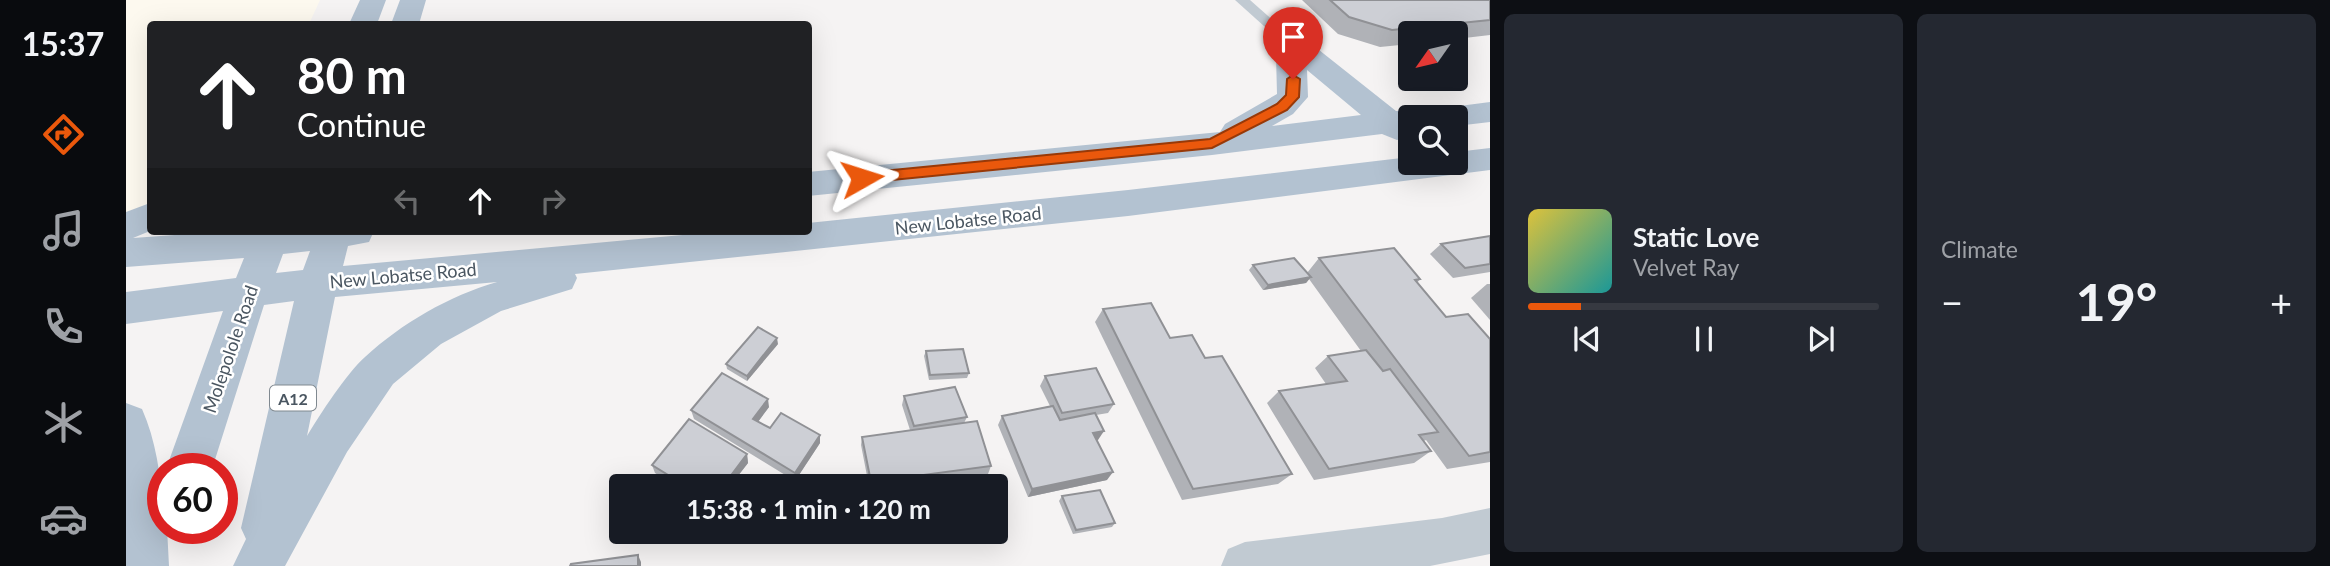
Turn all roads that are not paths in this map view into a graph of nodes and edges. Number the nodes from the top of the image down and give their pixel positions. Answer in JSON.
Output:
{"nodes":[{"id":1,"x":373,"y":0,"type":"edge"},
{"id":2,"x":413,"y":0,"type":"edge"},
{"id":3,"x":1241,"y":0,"type":"edge"},
{"id":4,"x":364,"y":21,"type":"edge"},
{"id":5,"x":406,"y":21,"type":"edge"},
{"id":6,"x":1280,"y":33,"type":"junction"},
{"id":7,"x":1490,"y":112,"type":"edge"},
{"id":8,"x":1468,"y":114,"type":"edge"},
{"id":9,"x":1398,"y":124,"type":"edge"},
{"id":10,"x":1398,"y":127,"type":"edge"},
{"id":11,"x":1212,"y":144,"type":"junction"},
{"id":12,"x":1473,"y":158,"type":"edge"},
{"id":13,"x":812,"y":184,"type":"edge"},
{"id":14,"x":147,"y":217,"type":"edge"},
{"id":15,"x":126,"y":227,"type":"edge"},
{"id":16,"x":290,"y":235,"type":"edge"},
{"id":17,"x":342,"y":235,"type":"edge"},
{"id":18,"x":272,"y":236,"type":"edge"},
{"id":19,"x":126,"y":253,"type":"edge"},
{"id":20,"x":630,"y":255,"type":"junction"},
{"id":21,"x":318,"y":283,"type":"junction"},
{"id":22,"x":249,"y":293,"type":"junction"},
{"id":23,"x":126,"y":308,"type":"edge"},
{"id":24,"x":126,"y":423,"type":"edge"},
{"id":25,"x":195,"y":453,"type":"edge"},
{"id":26,"x":1490,"y":531,"type":"edge"},
{"id":27,"x":164,"y":544,"type":"edge"},
{"id":28,"x":1440,"y":554,"type":"edge"},
{"id":29,"x":144,"y":566,"type":"edge"},
{"id":30,"x":157,"y":566,"type":"edge"},
{"id":31,"x":257,"y":566,"type":"edge"},
{"id":32,"x":1245,"y":566,"type":"edge"}],
"edges":[{"from":1,"to":4,"type":"main road"},
{"from":2,"to":5,"type":"main road"},
{"from":3,"to":6,"type":"lane"},
{"from":6,"to":9,"type":"main road"},
{"from":6,"to":11,"type":"main road"},
{"from":7,"to":8,"type":"main road"},
{"from":10,"to":11,"type":"main road"},
{"from":11,"to":13,"type":"main road"},
{"from":12,"to":20,"type":"main road","name":"New Lobatse Road"},
{"from":14,"to":15,"type":"main road"},
{"from":16,"to":18,"type":"main road"},
{"from":17,"to":21,"type":"main road","number":"A12"},
{"from":18,"to":19,"type":"main road"},
{"from":18,"to":22,"type":"main road","name":"Molepolole Road"},
{"from":20,"to":21,"type":"main road","name":"New Lobatse Road"},
{"from":20,"to":31,"type":"main road"},
{"from":21,"to":22,"type":"main road","name":"New Lobatse Road"},
{"from":21,"to":31,"type":"main road","number":"A12"},
{"from":22,"to":23,"type":"main road"},
{"from":22,"to":25,"type":"main road","name":"Molepolole Road"},
{"from":24,"to":29,"type":"main road"},
{"from":26,"to":28,"type":"street"},
{"from":27,"to":30,"type":"main road"},
{"from":28,"to":32,"type":"street"}]}
